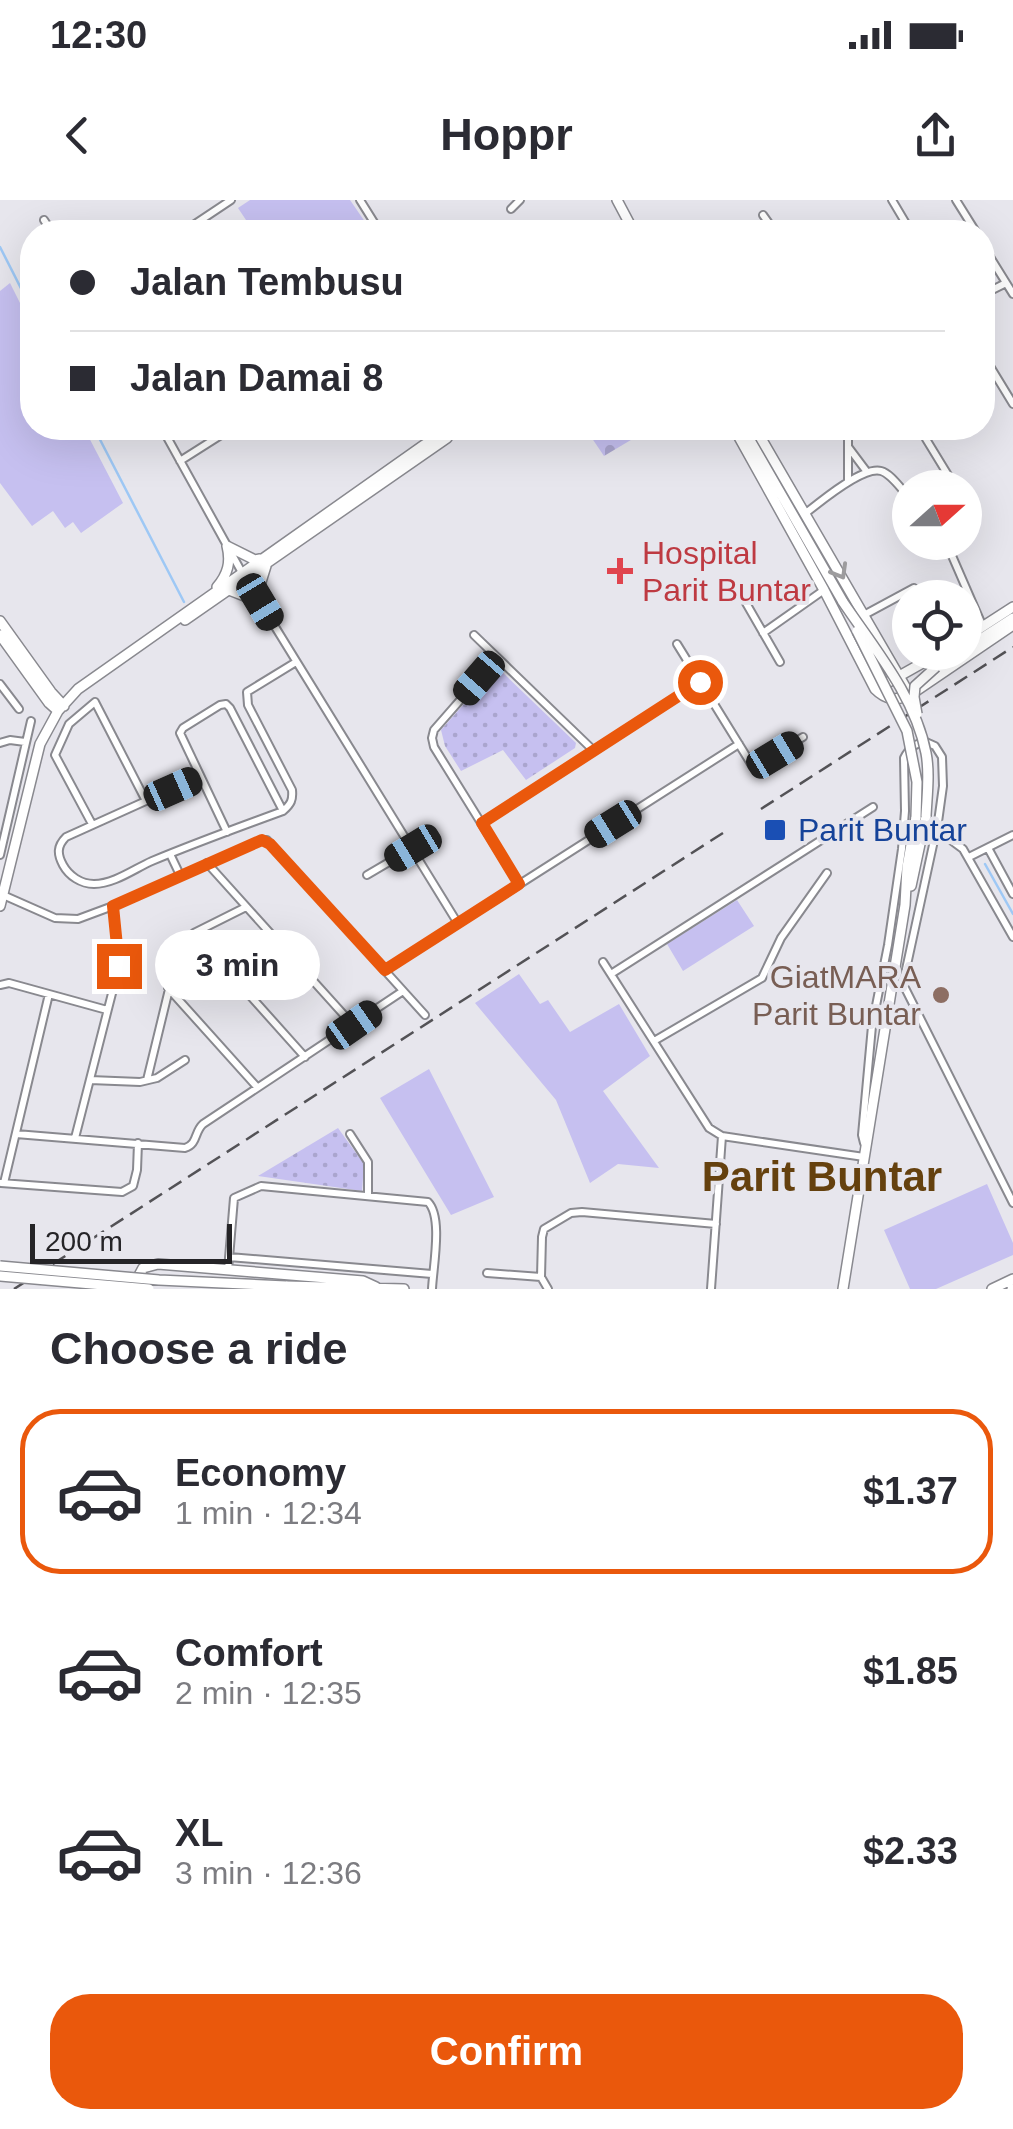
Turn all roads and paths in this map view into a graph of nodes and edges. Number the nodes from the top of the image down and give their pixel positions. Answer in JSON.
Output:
{"nodes":[{"id":1,"x":231,"y":200,"type":"edge"},
{"id":2,"x":520,"y":200,"type":"edge"},
{"id":3,"x":511,"y":209,"type":"dead end"},
{"id":4,"x":763,"y":215,"type":"dead end"},
{"id":5,"x":201,"y":220,"type":"edge"},
{"id":6,"x":767,"y":220,"type":"edge"},
{"id":7,"x":995,"y":265,"type":"edge"},
{"id":8,"x":1006,"y":283,"type":"junction"},
{"id":9,"x":995,"y":289,"type":"edge"},
{"id":10,"x":1013,"y":294,"type":"edge"},
{"id":11,"x":995,"y":374,"type":"edge"},
{"id":12,"x":1013,"y":404,"type":"edge"},
{"id":13,"x":169,"y":440,"type":"edge"},
{"id":14,"x":213,"y":440,"type":"edge"},
{"id":15,"x":444,"y":440,"type":"edge"},
{"id":16,"x":741,"y":440,"type":"edge"},
{"id":17,"x":751,"y":440,"type":"edge"},
{"id":18,"x":762,"y":440,"type":"edge"},
{"id":19,"x":848,"y":440,"type":"edge"},
{"id":20,"x":927,"y":440,"type":"edge"},
{"id":21,"x":848,"y":447,"type":"junction"},
{"id":22,"x":180,"y":461,"type":"junction"},
{"id":23,"x":945,"y":470,"type":"edge"},
{"id":24,"x":867,"y":472,"type":"junction"},
{"id":25,"x":892,"y":479,"type":"edge"},
{"id":26,"x":848,"y":482,"type":"junction"},
{"id":27,"x":806,"y":513,"type":"junction"},
{"id":28,"x":226,"y":546,"type":"junction"},
{"id":29,"x":264,"y":560,"type":"junction"},
{"id":30,"x":954,"y":560,"type":"edge"},
{"id":31,"x":244,"y":575,"type":"junction"},
{"id":32,"x":229,"y":590,"type":"junction"},
{"id":33,"x":824,"y":590,"type":"junction"},
{"id":34,"x":212,"y":593,"type":"junction"},
{"id":35,"x":892,"y":600,"type":"edge"},
{"id":36,"x":260,"y":602,"type":"junction"},
{"id":37,"x":746,"y":603,"type":"dead end"},
{"id":38,"x":1013,"y":607,"type":"edge"},
{"id":39,"x":864,"y":615,"type":"junction"},
{"id":40,"x":0,"y":621,"type":"edge"},
{"id":41,"x":1013,"y":621,"type":"edge"},
{"id":42,"x":983,"y":627,"type":"joint"},
{"id":43,"x":763,"y":633,"type":"junction"},
{"id":44,"x":0,"y":635,"type":"edge"},
{"id":45,"x":474,"y":635,"type":"dead end"},
{"id":46,"x":982,"y":639,"type":"edge"},
{"id":47,"x":677,"y":644,"type":"dead end"},
{"id":48,"x":888,"y":656,"type":"junction"},
{"id":49,"x":497,"y":658,"type":"junction"},
{"id":50,"x":892,"y":658,"type":"edge"},
{"id":51,"x":296,"y":662,"type":"junction"},
{"id":52,"x":780,"y":662,"type":"dead end"},
{"id":53,"x":917,"y":670,"type":"edge"},
{"id":54,"x":927,"y":670,"type":"edge"},
{"id":55,"x":931,"y":670,"type":"edge"},
{"id":56,"x":933,"y":670,"type":"edge"},
{"id":57,"x":933,"y":680,"type":"junction"},
{"id":58,"x":700,"y":682,"type":"junction"},
{"id":59,"x":0,"y":684,"type":"edge"},
{"id":60,"x":78,"y":689,"type":"junction"},
{"id":61,"x":875,"y":689,"type":"junction"},
{"id":62,"x":900,"y":689,"type":"junction"},
{"id":63,"x":51,"y":692,"type":"junction"},
{"id":64,"x":19,"y":709,"type":"dead end"},
{"id":65,"x":61,"y":709,"type":"junction"},
{"id":66,"x":31,"y":721,"type":"dead end"},
{"id":67,"x":918,"y":721,"type":"junction"},
{"id":68,"x":804,"y":738,"type":"dead end"},
{"id":69,"x":25,"y":742,"type":"junction"},
{"id":70,"x":0,"y":743,"type":"edge"},
{"id":71,"x":739,"y":744,"type":"junction"},
{"id":72,"x":594,"y":750,"type":"junction"},
{"id":73,"x":200,"y":777,"type":"junction"},
{"id":74,"x":146,"y":800,"type":"junction"},
{"id":75,"x":873,"y":807,"type":"dead end"},
{"id":76,"x":862,"y":808,"type":"dead end"},
{"id":77,"x":283,"y":811,"type":"junction"},
{"id":78,"x":856,"y":818,"type":"junction"},
{"id":79,"x":482,"y":823,"type":"junction"},
{"id":80,"x":92,"y":824,"type":"junction"},
{"id":81,"x":936,"y":830,"type":"junction"},
{"id":82,"x":227,"y":832,"type":"junction"},
{"id":83,"x":1013,"y":835,"type":"edge"},
{"id":84,"x":413,"y":848,"type":"junction"},
{"id":85,"x":988,"y":848,"type":"junction"},
{"id":86,"x":170,"y":854,"type":"junction"},
{"id":87,"x":0,"y":855,"type":"edge"},
{"id":88,"x":968,"y":857,"type":"junction"},
{"id":89,"x":208,"y":863,"type":"junction"},
{"id":90,"x":827,"y":873,"type":"dead end"},
{"id":91,"x":180,"y":874,"type":"junction"},
{"id":92,"x":368,"y":875,"type":"dead end"},
{"id":93,"x":519,"y":884,"type":"junction"},
{"id":94,"x":1013,"y":894,"type":"edge"},
{"id":95,"x":1,"y":900,"type":"edge"},
{"id":96,"x":905,"y":905,"type":"junction"},
{"id":97,"x":113,"y":906,"type":"junction"},
{"id":98,"x":246,"y":907,"type":"junction"},
{"id":99,"x":457,"y":922,"type":"junction"},
{"id":100,"x":194,"y":932,"type":"junction"},
{"id":101,"x":1013,"y":937,"type":"edge"},
{"id":102,"x":603,"y":962,"type":"dead end"},
{"id":103,"x":385,"y":970,"type":"junction"},
{"id":104,"x":611,"y":974,"type":"junction"},
{"id":105,"x":0,"y":985,"type":"edge"},
{"id":106,"x":168,"y":988,"type":"junction"},
{"id":107,"x":403,"y":991,"type":"junction"},
{"id":108,"x":49,"y":994,"type":"junction"},
{"id":109,"x":108,"y":1010,"type":"junction"},
{"id":110,"x":425,"y":1015,"type":"dead end"},
{"id":111,"x":354,"y":1025,"type":"junction"},
{"id":112,"x":654,"y":1041,"type":"junction"},
{"id":113,"x":305,"y":1057,"type":"junction"},
{"id":114,"x":185,"y":1060,"type":"dead end"},
{"id":115,"x":90,"y":1080,"type":"junction"},
{"id":116,"x":147,"y":1080,"type":"junction"},
{"id":117,"x":257,"y":1088,"type":"junction"},
{"id":118,"x":16,"y":1134,"type":"junction"},
{"id":119,"x":350,"y":1134,"type":"dead end"},
{"id":120,"x":722,"y":1136,"type":"junction"},
{"id":121,"x":75,"y":1138,"type":"junction"},
{"id":122,"x":138,"y":1143,"type":"junction"},
{"id":123,"x":865,"y":1153,"type":"junction"},
{"id":124,"x":2,"y":1183,"type":"edge"},
{"id":125,"x":368,"y":1195,"type":"junction"},
{"id":126,"x":1013,"y":1203,"type":"edge"},
{"id":127,"x":716,"y":1224,"type":"junction"},
{"id":128,"x":230,"y":1257,"type":"junction"},
{"id":129,"x":0,"y":1266,"type":"edge"},
{"id":130,"x":228,"y":1272,"type":"junction"},
{"id":131,"x":332,"y":1273,"type":"junction"},
{"id":132,"x":433,"y":1274,"type":"junction"},
{"id":133,"x":487,"y":1274,"type":"dead end"},
{"id":134,"x":0,"y":1276,"type":"edge"},
{"id":135,"x":541,"y":1278,"type":"junction"},
{"id":136,"x":1013,"y":1279,"type":"edge"},
{"id":137,"x":376,"y":1287,"type":"edge"},
{"id":138,"x":844,"y":1288,"type":"edge"},
{"id":139,"x":996,"y":1288,"type":"edge"},
{"id":140,"x":136,"y":1289,"type":"edge"},
{"id":141,"x":149,"y":1289,"type":"edge"},
{"id":142,"x":404,"y":1289,"type":"edge"},
{"id":143,"x":432,"y":1289,"type":"edge"},
{"id":144,"x":548,"y":1289,"type":"edge"},
{"id":145,"x":711,"y":1289,"type":"edge"}],
"edges":[{"from":1,"to":5,"type":"street"},
{"from":2,"to":3,"type":"street"},
{"from":4,"to":6,"type":"street"},
{"from":7,"to":8,"type":"street"},
{"from":8,"to":9,"type":"street"},
{"from":8,"to":10,"type":"street"},
{"from":11,"to":12,"type":"street"},
{"from":13,"to":22,"type":"street"},
{"from":14,"to":22,"type":"street"},
{"from":15,"to":29,"type":"street"},
{"from":16,"to":33,"type":"street"},
{"from":17,"to":62,"type":"street","bridge":true},
{"from":18,"to":27,"type":"street"},
{"from":19,"to":21,"type":"street"},
{"from":20,"to":23,"type":"street"},
{"from":21,"to":24,"type":"street"},
{"from":21,"to":26,"type":"street"},
{"from":22,"to":28,"type":"street"},
{"from":24,"to":25,"type":"street"},
{"from":24,"to":26,"type":"street"},
{"from":26,"to":27,"type":"street"},
{"from":27,"to":39,"type":"street","one_way":true},
{"from":28,"to":29,"type":"street"},
{"from":28,"to":31,"type":"street"},
{"from":28,"to":34,"type":"street"},
{"from":29,"to":31,"type":"street"},
{"from":29,"to":36,"type":"street"},
{"from":30,"to":42,"type":"street"},
{"from":31,"to":32,"type":"street"},
{"from":31,"to":34,"type":"street"},
{"from":31,"to":36,"type":"street"},
{"from":32,"to":36,"type":"street"},
{"from":32,"to":65,"type":"street"},
{"from":33,"to":43,"type":"street"},
{"from":33,"to":61,"type":"street"},
{"from":34,"to":60,"type":"street"},
{"from":35,"to":39,"type":"street"},
{"from":36,"to":51,"type":"street"},
{"from":37,"to":43,"type":"street"},
{"from":38,"to":42,"type":"street"},
{"from":39,"to":48,"type":"street"},
{"from":40,"to":63,"type":"street"},
{"from":41,"to":46,"type":"street"},
{"from":41,"to":57,"type":"street"},
{"from":43,"to":52,"type":"street"},
{"from":44,"to":65,"type":"street"},
{"from":45,"to":49,"type":"street"},
{"from":47,"to":58,"type":"street"},
{"from":48,"to":50,"type":"street"},
{"from":48,"to":62,"type":"street"},
{"from":49,"to":72,"type":"street"},
{"from":49,"to":79,"type":"street"},
{"from":51,"to":77,"type":"street"},
{"from":51,"to":84,"type":"street"},
{"from":53,"to":62,"type":"street"},
{"from":54,"to":57,"type":"street"},
{"from":55,"to":62,"type":"street","bridge":true},
{"from":56,"to":67,"type":"street","bridge":true},
{"from":57,"to":62,"type":"street"},
{"from":58,"to":71,"type":"street"},
{"from":58,"to":72,"type":"street"},
{"from":59,"to":64,"type":"street"},
{"from":60,"to":63,"type":"street"},
{"from":60,"to":65,"type":"street"},
{"from":61,"to":62,"type":"street"},
{"from":61,"to":62,"type":"street"},
{"from":62,"to":67,"type":"street","bridge":true},
{"from":62,"to":96,"type":"street","bridge":true},
{"from":63,"to":65,"type":"street"},
{"from":65,"to":95,"type":"street"},
{"from":66,"to":69,"type":"street"},
{"from":67,"to":96,"type":"street","bridge":true},
{"from":68,"to":71,"type":"street"},
{"from":69,"to":70,"type":"street"},
{"from":69,"to":87,"type":"street"},
{"from":71,"to":93,"type":"street"},
{"from":72,"to":79,"type":"street"},
{"from":73,"to":74,"type":"street"},
{"from":73,"to":77,"type":"street"},
{"from":73,"to":82,"type":"street"},
{"from":74,"to":80,"type":"street"},
{"from":74,"to":80,"type":"street"},
{"from":75,"to":78,"type":"street"},
{"from":76,"to":78,"type":"street"},
{"from":77,"to":82,"type":"street"},
{"from":78,"to":104,"type":"street"},
{"from":79,"to":93,"type":"street"},
{"from":80,"to":86,"type":"street"},
{"from":81,"to":88,"type":"street"},
{"from":81,"to":123,"type":"street"},
{"from":81,"to":126,"type":"street"},
{"from":82,"to":86,"type":"street"},
{"from":83,"to":85,"type":"street"},
{"from":84,"to":92,"type":"street"},
{"from":84,"to":99,"type":"street"},
{"from":85,"to":88,"type":"street"},
{"from":85,"to":94,"type":"street"},
{"from":86,"to":91,"type":"street"},
{"from":88,"to":101,"type":"street"},
{"from":89,"to":91,"type":"street"},
{"from":89,"to":98,"type":"street"},
{"from":89,"to":103,"type":"street"},
{"from":90,"to":112,"type":"street"},
{"from":91,"to":97,"type":"street"},
{"from":93,"to":99,"type":"street"},
{"from":95,"to":97,"type":"street"},
{"from":96,"to":123,"type":"street"},
{"from":97,"to":109,"type":"street"},
{"from":98,"to":100,"type":"street"},
{"from":98,"to":111,"type":"street"},
{"from":99,"to":103,"type":"street"},
{"from":100,"to":106,"type":"street"},
{"from":100,"to":113,"type":"street"},
{"from":102,"to":104,"type":"street"},
{"from":103,"to":107,"type":"street"},
{"from":104,"to":112,"type":"street"},
{"from":105,"to":108,"type":"street"},
{"from":106,"to":116,"type":"street"},
{"from":106,"to":117,"type":"street"},
{"from":107,"to":110,"type":"street"},
{"from":107,"to":111,"type":"street"},
{"from":108,"to":109,"type":"street"},
{"from":108,"to":118,"type":"street"},
{"from":109,"to":115,"type":"street"},
{"from":111,"to":113,"type":"street"},
{"from":112,"to":120,"type":"street"},
{"from":113,"to":117,"type":"street"},
{"from":114,"to":116,"type":"street"},
{"from":115,"to":116,"type":"street"},
{"from":115,"to":121,"type":"street"},
{"from":117,"to":122,"type":"street"},
{"from":118,"to":121,"type":"street"},
{"from":118,"to":124,"type":"street"},
{"from":119,"to":125,"type":"street"},
{"from":120,"to":123,"type":"street"},
{"from":120,"to":127,"type":"street"},
{"from":121,"to":122,"type":"street"},
{"from":122,"to":124,"type":"street"},
{"from":123,"to":138,"type":"street"},
{"from":125,"to":128,"type":"street"},
{"from":125,"to":132,"type":"street"},
{"from":127,"to":135,"type":"street"},
{"from":127,"to":145,"type":"street"},
{"from":128,"to":130,"type":"street"},
{"from":128,"to":131,"type":"street"},
{"from":129,"to":137,"type":"street","bridge":true},
{"from":130,"to":131,"type":"street"},
{"from":130,"to":140,"type":"street"},
{"from":131,"to":132,"type":"street"},
{"from":131,"to":137,"type":"street"},
{"from":132,"to":143,"type":"street"},
{"from":133,"to":135,"type":"street"},
{"from":134,"to":141,"type":"street","bridge":true},
{"from":135,"to":144,"type":"street"},
{"from":136,"to":139,"type":"street"},
{"from":137,"to":142,"type":"street"}]}
